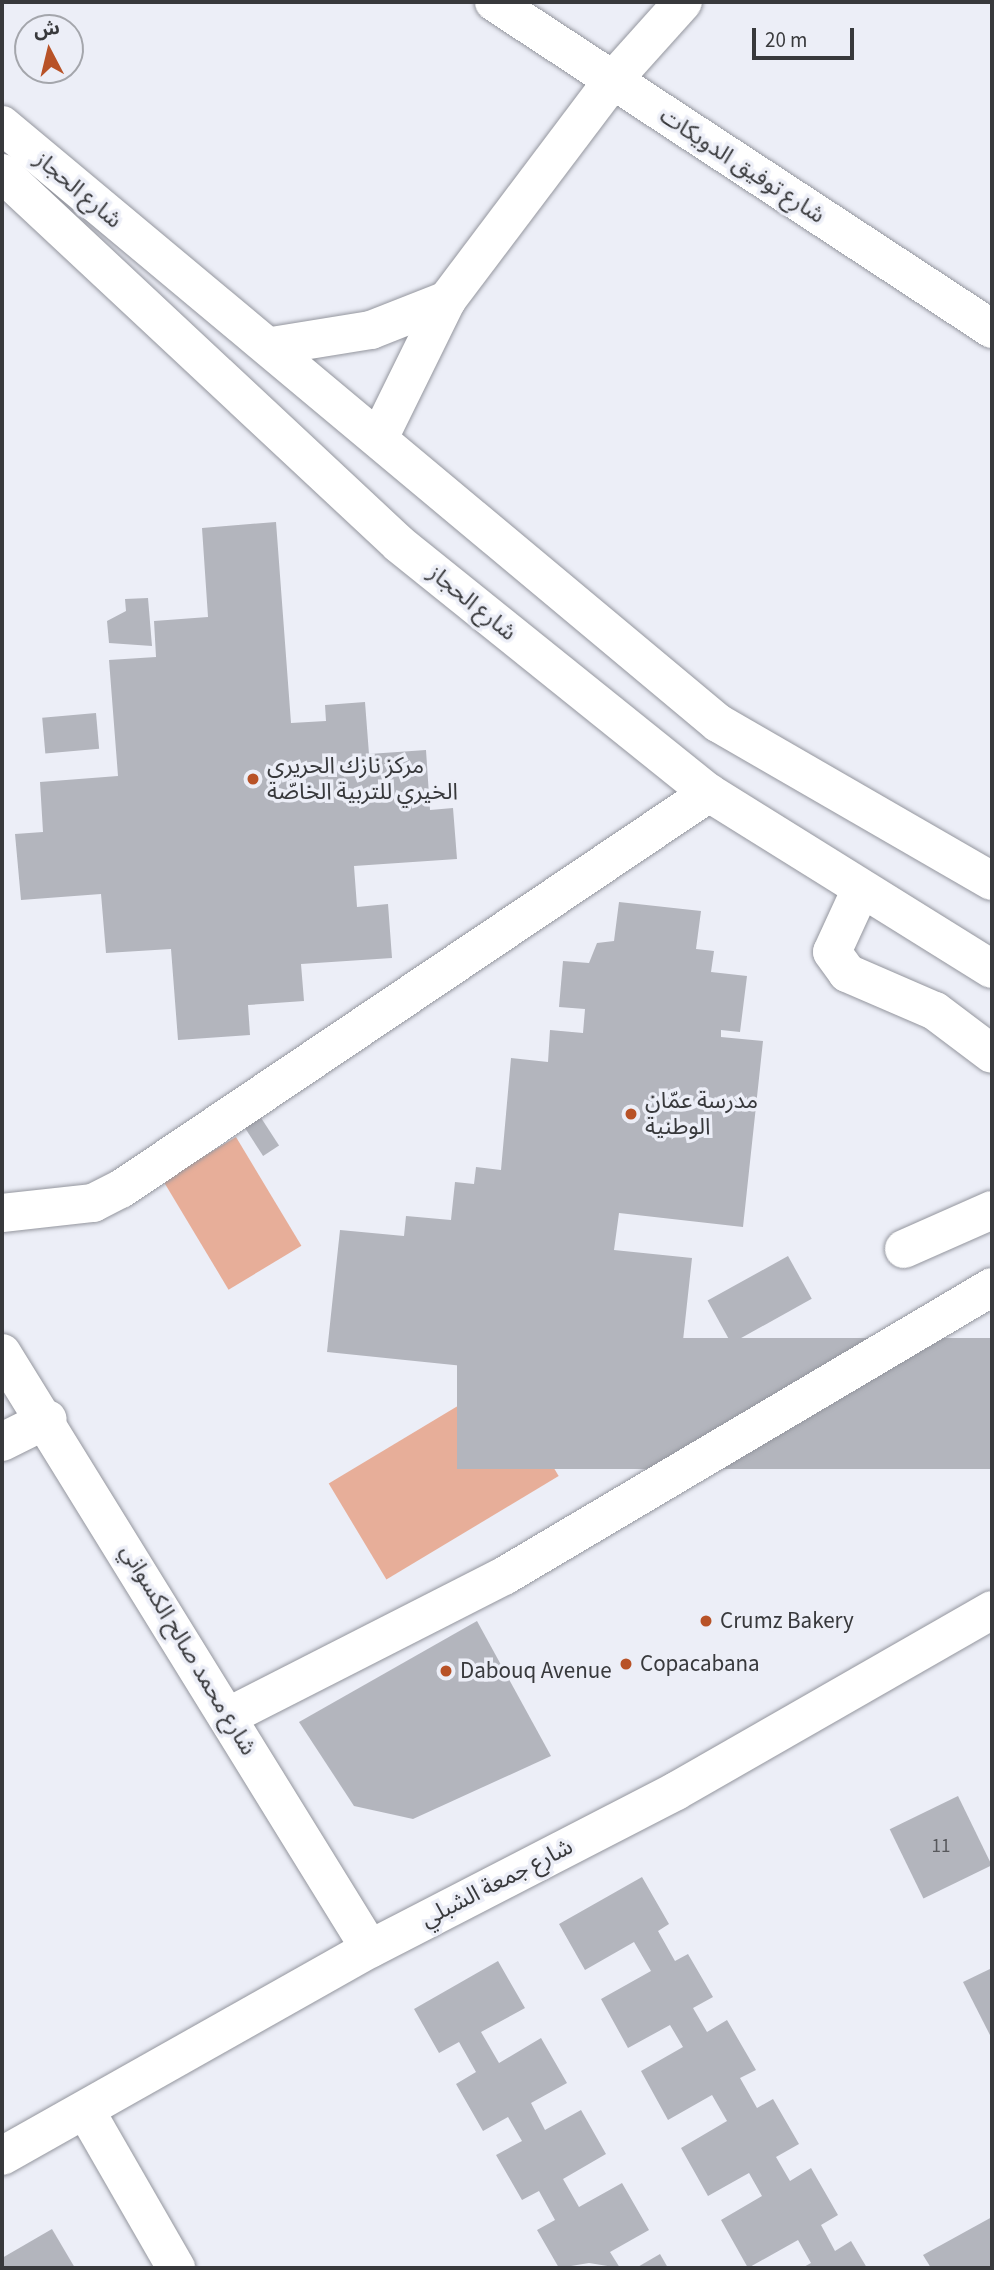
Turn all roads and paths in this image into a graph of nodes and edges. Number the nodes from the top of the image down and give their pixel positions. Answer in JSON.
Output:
{"nodes":[{"id":1,"x":494,"y":2,"type":"edge"},
{"id":2,"x":683,"y":2,"type":"edge"},
{"id":3,"x":612,"y":81,"type":"junction"},
{"id":4,"x":2,"y":125,"type":"edge"},
{"id":5,"x":2,"y":173,"type":"edge"},
{"id":6,"x":447,"y":300,"type":"junction"},
{"id":7,"x":992,"y":329,"type":"edge"},
{"id":8,"x":272,"y":346,"type":"junction"},
{"id":9,"x":379,"y":438,"type":"junction"},
{"id":10,"x":709,"y":793,"type":"junction"},
{"id":11,"x":992,"y":881,"type":"edge"},
{"id":12,"x":861,"y":889,"type":"junction"},
{"id":13,"x":992,"y":969,"type":"edge"},
{"id":14,"x":992,"y":1054,"type":"edge"},
{"id":15,"x":992,"y":1210,"type":"edge"},
{"id":16,"x":2,"y":1213,"type":"edge"},
{"id":17,"x":904,"y":1249,"type":"dead end"},
{"id":18,"x":992,"y":1287,"type":"edge"},
{"id":19,"x":2,"y":1353,"type":"edge"},
{"id":20,"x":48,"y":1419,"type":"junction"},
{"id":21,"x":2,"y":1442,"type":"edge"},
{"id":22,"x":992,"y":1609,"type":"edge"},
{"id":23,"x":229,"y":1716,"type":"junction"},
{"id":24,"x":370,"y":1949,"type":"junction"},
{"id":25,"x":87,"y":2113,"type":"junction"},
{"id":26,"x":2,"y":2156,"type":"edge"},
{"id":27,"x":176,"y":2268,"type":"edge"}],
"edges":[{"from":1,"to":3,"type":"street","name":"شارع توفيق الدويكات"},
{"from":2,"to":3,"type":"street"},
{"from":3,"to":6,"type":"street"},
{"from":3,"to":7,"type":"street","name":"شارع توفيق الدويكات"},
{"from":4,"to":8,"type":"street","name":"شارع الحجاز"},
{"from":5,"to":10,"type":"street","name":"شارع الحجاز"},
{"from":6,"to":8,"type":"street"},
{"from":6,"to":9,"type":"street"},
{"from":8,"to":9,"type":"street","name":"شارع الحجاز"},
{"from":9,"to":11,"type":"street","name":"شارع الحجاز"},
{"from":10,"to":12,"type":"street","name":"شارع الحجاز"},
{"from":10,"to":16,"type":"street"},
{"from":12,"to":13,"type":"street","name":"شارع الحجاز"},
{"from":12,"to":14,"type":"street"},
{"from":15,"to":17,"type":"street"},
{"from":18,"to":23,"type":"street"},
{"from":19,"to":20,"type":"street","name":"شارع محمد صالح الكسواني"},
{"from":20,"to":21,"type":"street"},
{"from":20,"to":23,"type":"street","name":"شارع محمد صالح الكسواني"},
{"from":22,"to":24,"type":"street","name":"شارع جمعة الشبلي"},
{"from":23,"to":24,"type":"street","name":"شارع محمد صالح الكسواني"},
{"from":24,"to":25,"type":"street","name":"شارع جمعة الشبلي"},
{"from":25,"to":26,"type":"street","name":"شارع جمعة الشبلي"},
{"from":25,"to":27,"type":"street"}]}
